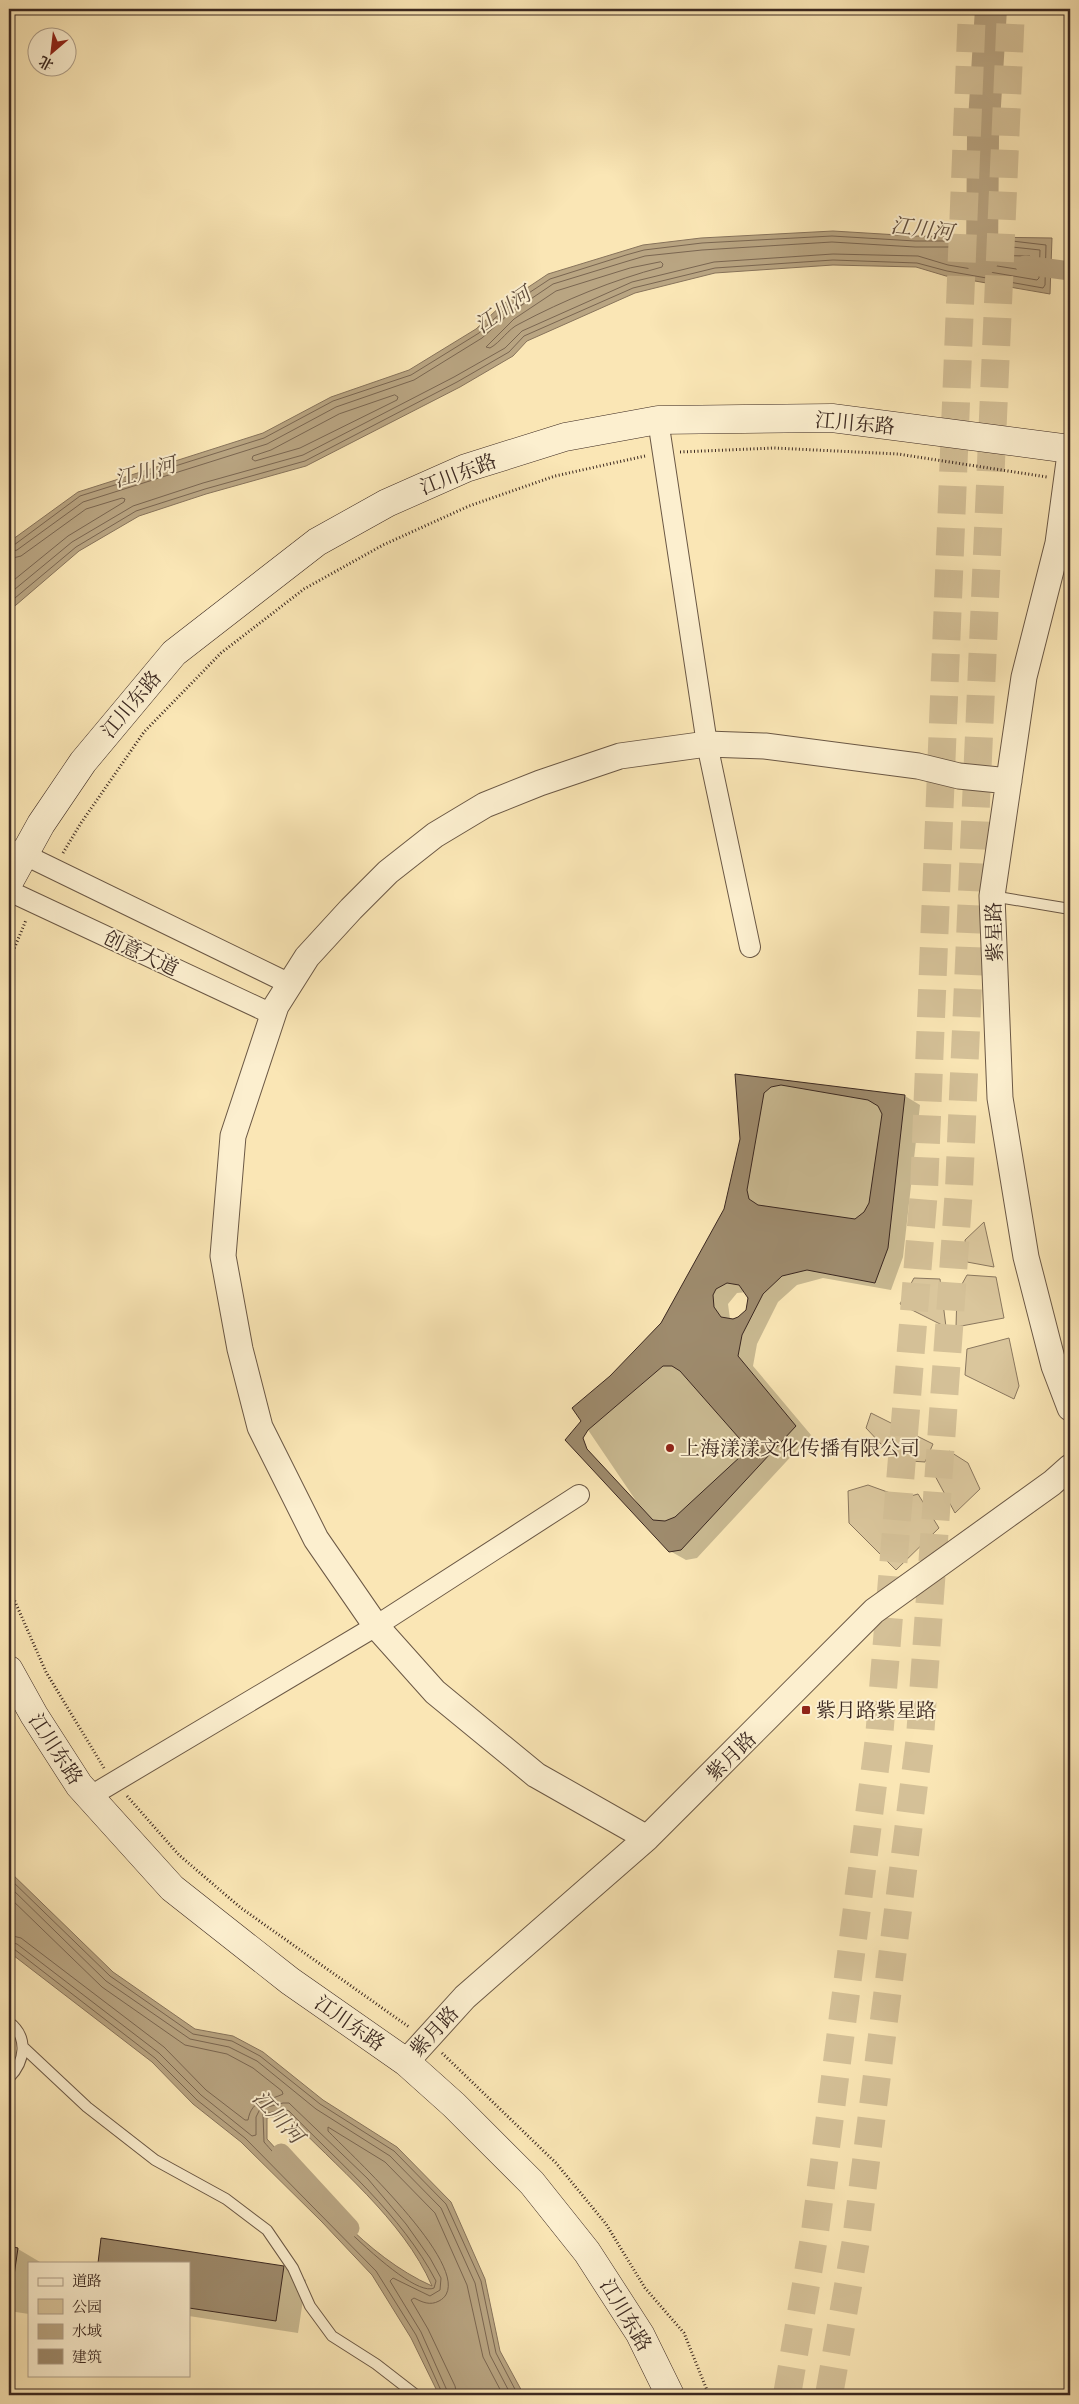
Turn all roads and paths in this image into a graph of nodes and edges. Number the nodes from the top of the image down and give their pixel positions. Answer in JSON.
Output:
{"nodes":[{"id":1,"x":658,"y":420,"type":"junction"},
{"id":2,"x":1070,"y":448,"type":"edge"},
{"id":3,"x":663,"y":452,"type":"junction"},
{"id":4,"x":1070,"y":454,"type":"edge"},
{"id":5,"x":1067,"y":480,"type":"junction"},
{"id":6,"x":708,"y":744,"type":"junction"},
{"id":7,"x":1009,"y":781,"type":"junction"},
{"id":8,"x":16,"y":851,"type":"edge"},
{"id":9,"x":53,"y":868,"type":"junction"},
{"id":10,"x":9,"y":882,"type":"edge"},
{"id":11,"x":9,"y":891,"type":"edge"},
{"id":12,"x":992,"y":896,"type":"junction"},
{"id":13,"x":33,"y":903,"type":"junction"},
{"id":14,"x":1070,"y":909,"type":"edge"},
{"id":15,"x":750,"y":947,"type":"dead end"},
{"id":16,"x":9,"y":961,"type":"edge"},
{"id":17,"x":290,"y":984,"type":"junction"},
{"id":18,"x":274,"y":1015,"type":"junction"},
{"id":19,"x":1070,"y":1408,"type":"edge"},
{"id":20,"x":1070,"y":1467,"type":"edge"},
{"id":21,"x":579,"y":1495,"type":"dead end"},
{"id":22,"x":9,"y":1588,"type":"edge"},
{"id":23,"x":376,"y":1626,"type":"junction"},
{"id":24,"x":9,"y":1670,"type":"edge"},
{"id":25,"x":116,"y":1783,"type":"junction"},
{"id":26,"x":89,"y":1797,"type":"junction"},
{"id":27,"x":646,"y":1838,"type":"junction"},
{"id":28,"x":9,"y":2022,"type":"edge"},
{"id":29,"x":427,"y":2039,"type":"junction"},
{"id":30,"x":23,"y":2047,"type":"junction"},
{"id":31,"x":406,"y":2062,"type":"junction"},
{"id":32,"x":9,"y":2078,"type":"edge"},
{"id":33,"x":416,"y":2395,"type":"edge"},
{"id":34,"x":670,"y":2395,"type":"edge"},
{"id":35,"x":709,"y":2395,"type":"edge"}],
"edges":[{"from":1,"to":2,"type":"main road","name":"江川东路"},
{"from":1,"to":3,"type":"street"},
{"from":1,"to":8,"type":"main road","name":"江川东路"},
{"from":3,"to":5,"type":"path"},
{"from":3,"to":6,"type":"street"},
{"from":3,"to":9,"type":"path"},
{"from":4,"to":5,"type":"street","name":"紫星路"},
{"from":5,"to":7,"type":"street","name":"紫星路"},
{"from":6,"to":7,"type":"street"},
{"from":6,"to":15,"type":"street"},
{"from":6,"to":17,"type":"street"},
{"from":7,"to":12,"type":"street","name":"紫星路"},
{"from":8,"to":9,"type":"street"},
{"from":8,"to":10,"type":"main road","name":"江川东路"},
{"from":9,"to":17,"type":"street"},
{"from":11,"to":13,"type":"street","name":"创意大道"},
{"from":12,"to":14,"type":"lane"},
{"from":12,"to":19,"type":"street","name":"紫星路"},
{"from":13,"to":16,"type":"path"},
{"from":13,"to":18,"type":"street","name":"创意大道"},
{"from":17,"to":18,"type":"street"},
{"from":18,"to":23,"type":"street"},
{"from":20,"to":27,"type":"street","name":"紫月路"},
{"from":21,"to":23,"type":"street"},
{"from":22,"to":25,"type":"path"},
{"from":23,"to":25,"type":"street"},
{"from":23,"to":27,"type":"street"},
{"from":24,"to":26,"type":"main road","name":"江川东路"},
{"from":25,"to":26,"type":"street"},
{"from":25,"to":29,"type":"path"},
{"from":26,"to":31,"type":"main road","name":"江川东路"},
{"from":27,"to":29,"type":"street","name":"紫月路"},
{"from":28,"to":30,"type":"lane"},
{"from":29,"to":31,"type":"street","name":"紫月路"},
{"from":29,"to":35,"type":"path"},
{"from":30,"to":32,"type":"lane"},
{"from":30,"to":33,"type":"lane"},
{"from":31,"to":34,"type":"main road","name":"江川东路"}]}
